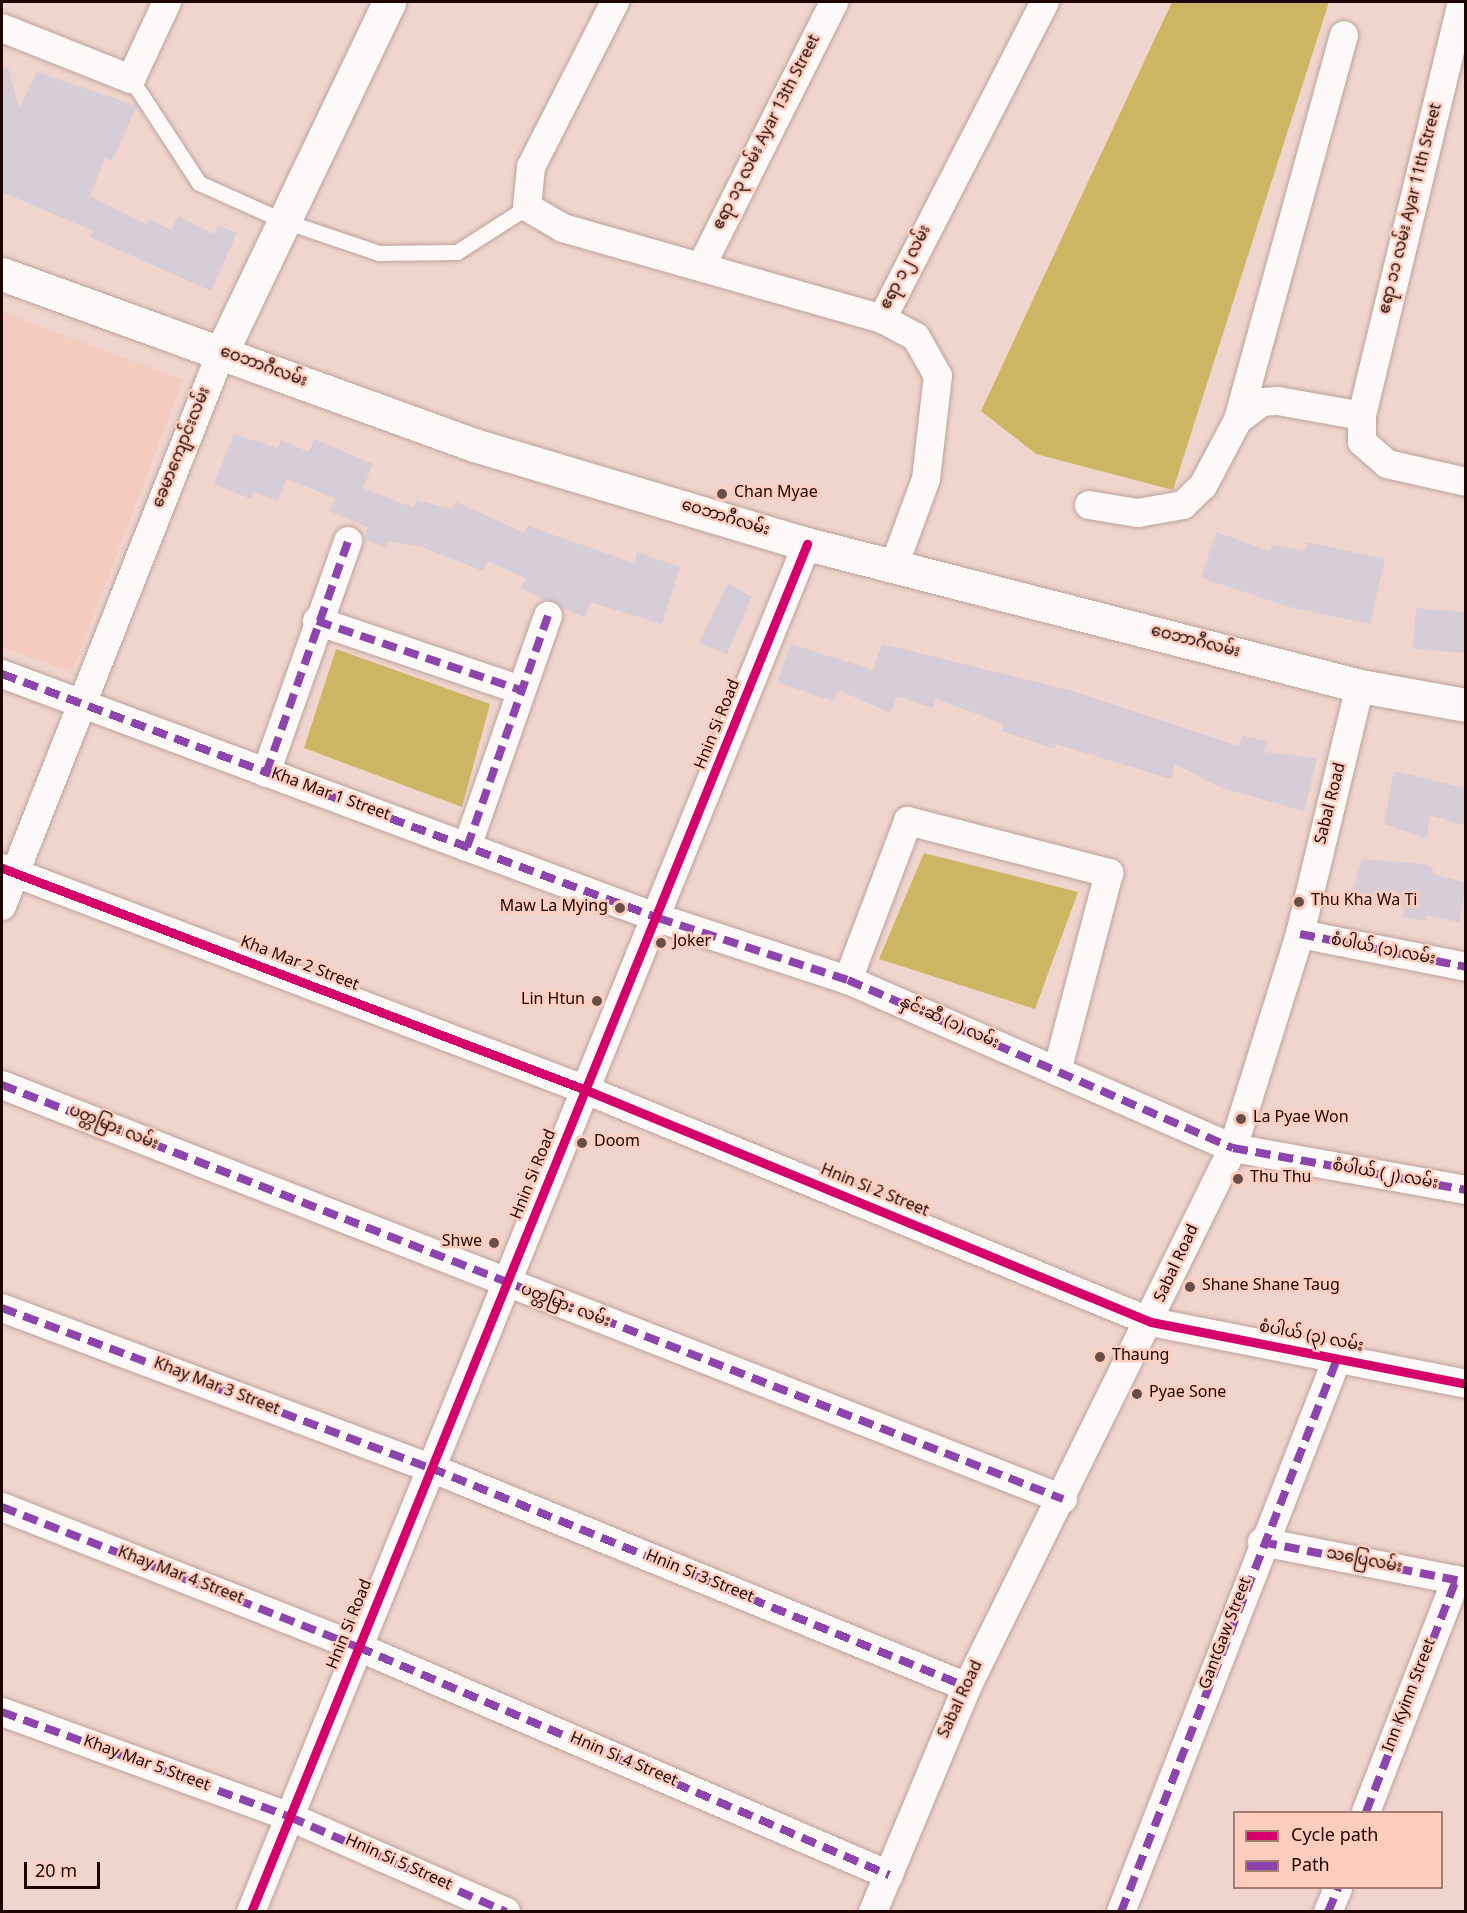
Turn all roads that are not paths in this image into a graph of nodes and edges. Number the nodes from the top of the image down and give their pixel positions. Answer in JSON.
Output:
{"nodes":[{"id":1,"x":167,"y":2,"type":"edge"},
{"id":2,"x":390,"y":2,"type":"edge"},
{"id":3,"x":615,"y":2,"type":"edge"},
{"id":4,"x":834,"y":2,"type":"edge"},
{"id":5,"x":1045,"y":2,"type":"edge"},
{"id":6,"x":1462,"y":2,"type":"edge"},
{"id":7,"x":2,"y":28,"type":"edge"},
{"id":8,"x":1344,"y":35,"type":"dead end"},
{"id":9,"x":131,"y":79,"type":"junction"},
{"id":10,"x":526,"y":207,"type":"junction"},
{"id":11,"x":284,"y":221,"type":"junction"},
{"id":12,"x":702,"y":265,"type":"junction"},
{"id":13,"x":2,"y":274,"type":"edge"},
{"id":14,"x":882,"y":318,"type":"junction"},
{"id":15,"x":221,"y":352,"type":"junction"},
{"id":16,"x":1362,"y":416,"type":"junction"},
{"id":17,"x":1238,"y":420,"type":"junction"},
{"id":18,"x":1466,"y":482,"type":"edge"},
{"id":19,"x":1089,"y":505,"type":"dead end"},
{"id":20,"x":348,"y":541,"type":"dead end"},
{"id":21,"x":807,"y":544,"type":"junction"},
{"id":22,"x":894,"y":566,"type":"junction"},
{"id":23,"x":548,"y":616,"type":"dead end"},
{"id":24,"x":317,"y":621,"type":"junction"},
{"id":25,"x":2,"y":674,"type":"edge"},
{"id":26,"x":1360,"y":686,"type":"junction"},
{"id":27,"x":521,"y":690,"type":"junction"},
{"id":28,"x":82,"y":704,"type":"junction"},
{"id":29,"x":1466,"y":705,"type":"edge"},
{"id":30,"x":266,"y":772,"type":"junction"},
{"id":31,"x":467,"y":847,"type":"junction"},
{"id":32,"x":8,"y":871,"type":"edge"},
{"id":33,"x":2,"y":906,"type":"edge"},
{"id":34,"x":658,"y":918,"type":"junction"},
{"id":35,"x":1300,"y":934,"type":"junction"},
{"id":36,"x":1466,"y":967,"type":"edge"},
{"id":37,"x":848,"y":980,"type":"junction"},
{"id":38,"x":1057,"y":1071,"type":"junction"},
{"id":39,"x":2,"y":1085,"type":"edge"},
{"id":40,"x":586,"y":1090,"type":"junction"},
{"id":41,"x":1233,"y":1148,"type":"junction"},
{"id":42,"x":1466,"y":1190,"type":"edge"},
{"id":43,"x":506,"y":1284,"type":"junction"},
{"id":44,"x":2,"y":1308,"type":"edge"},
{"id":45,"x":1151,"y":1322,"type":"junction"},
{"id":46,"x":1337,"y":1359,"type":"junction"},
{"id":47,"x":1466,"y":1384,"type":"edge"},
{"id":48,"x":431,"y":1468,"type":"junction"},
{"id":49,"x":1063,"y":1499,"type":"junction"},
{"id":50,"x":2,"y":1507,"type":"edge"},
{"id":51,"x":1262,"y":1542,"type":"junction"},
{"id":52,"x":1461,"y":1581,"type":"edge"},
{"id":53,"x":358,"y":1647,"type":"junction"},
{"id":54,"x":967,"y":1687,"type":"junction"},
{"id":55,"x":2,"y":1712,"type":"edge"},
{"id":56,"x":1366,"y":1811,"type":"edge"},
{"id":57,"x":290,"y":1817,"type":"junction"},
{"id":58,"x":889,"y":1875,"type":"junction"},
{"id":59,"x":1337,"y":1889,"type":"edge"},
{"id":60,"x":251,"y":1911,"type":"edge"},
{"id":61,"x":506,"y":1911,"type":"edge"},
{"id":62,"x":873,"y":1911,"type":"edge"},
{"id":63,"x":1121,"y":1911,"type":"edge"},
{"id":64,"x":1328,"y":1911,"type":"edge"}],
"edges":[{"from":1,"to":9,"type":"street"},
{"from":2,"to":11,"type":"main road","name":"ခေမာကျောင်းလမ်း"},
{"from":3,"to":10,"type":"street"},
{"from":4,"to":12,"type":"street","name":"ဧရာ ၁၃ လမ်း Ayar 13th Street"},
{"from":5,"to":14,"type":"street","name":"ဧရာ ၁၂ လမ်း"},
{"from":6,"to":16,"type":"street","name":"ဧရာ ၁၁ လမ်း Ayar 11th Street"},
{"from":7,"to":9,"type":"street"},
{"from":8,"to":17,"type":"street"},
{"from":9,"to":11,"type":"lane"},
{"from":10,"to":11,"type":"lane"},
{"from":10,"to":12,"type":"street"},
{"from":11,"to":15,"type":"main road","name":"ခေမာကျောင်းလမ်း"},
{"from":12,"to":14,"type":"street"},
{"from":13,"to":15,"type":"main road","name":"ဝေဘာဂီလမ်း"},
{"from":14,"to":22,"type":"street","name":"ဧရာ ၁၂ လမ်း"},
{"from":15,"to":21,"type":"main road","name":"ဝေဘာဂီလမ်း"},
{"from":15,"to":28,"type":"street","name":"ခေမာကျောင်းလမ်း"},
{"from":16,"to":17,"type":"street"},
{"from":16,"to":18,"type":"street","name":"ဧရာ ၁၁ လမ်း Ayar 11th Street"},
{"from":17,"to":19,"type":"street"},
{"from":20,"to":24,"type":"street"},
{"from":21,"to":22,"type":"main road","name":"ဝေဘာဂီလမ်း"},
{"from":21,"to":34,"type":"street","name":"Hnin Si Road"},
{"from":22,"to":26,"type":"main road","name":"ဝေဘာဂီလမ်း"},
{"from":23,"to":27,"type":"street"},
{"from":24,"to":27,"type":"street"},
{"from":24,"to":30,"type":"street"},
{"from":25,"to":28,"type":"street","name":"Kha Mar 1 Street"},
{"from":26,"to":29,"type":"main road","name":"ဝေဘာဂီလမ်း"},
{"from":26,"to":35,"type":"street","name":"Sabal Road"},
{"from":27,"to":31,"type":"street"},
{"from":28,"to":30,"type":"street","name":"Kha Mar 1 Street"},
{"from":28,"to":32,"type":"street","name":"ခေမာကျောင်းလမ်း"},
{"from":30,"to":31,"type":"street","name":"Kha Mar 1 Street"},
{"from":31,"to":34,"type":"street","name":"Kha Mar 1 Street"},
{"from":32,"to":33,"type":"street","name":"ခေမာကျောင်းလမ်း"},
{"from":32,"to":40,"type":"street","name":"Kha Mar 2 Street"},
{"from":34,"to":37,"type":"street","name":"နှင်းဆီ (၁) လမ်း"},
{"from":34,"to":40,"type":"street","name":"Hnin Si Road"},
{"from":35,"to":36,"type":"street","name":"စံပါယ် (၁) လမ်း"},
{"from":35,"to":41,"type":"street","name":"Sabal Road"},
{"from":37,"to":38,"type":"street","name":"နှင်းဆီ (၁) လမ်း"},
{"from":37,"to":38,"type":"street"},
{"from":38,"to":41,"type":"street","name":"နှင်းဆီ (၁) လမ်း"},
{"from":39,"to":43,"type":"street","name":"ပတ္တမြား လမ်း"},
{"from":40,"to":43,"type":"street","name":"Hnin Si Road"},
{"from":40,"to":45,"type":"street","name":"Hnin Si 2 Street"},
{"from":41,"to":42,"type":"street","name":"စံပါယ် (၂) လမ်း"},
{"from":41,"to":45,"type":"street","name":"Sabal Road"},
{"from":43,"to":48,"type":"street","name":"Hnin Si Road"},
{"from":43,"to":49,"type":"street","name":"ပတ္တမြား လမ်း"},
{"from":44,"to":48,"type":"street","name":"Khay Mar 3 Street"},
{"from":45,"to":46,"type":"street","name":"စံပါယ် (၃) လမ်း"},
{"from":45,"to":49,"type":"street","name":"Sabal Road"},
{"from":46,"to":47,"type":"street","name":"စံပါယ် (၃) လမ်း"},
{"from":46,"to":51,"type":"street","name":"GantGaw Street"},
{"from":48,"to":53,"type":"street","name":"Hnin Si Road"},
{"from":48,"to":54,"type":"street","name":"Hnin Si 3 Street"},
{"from":49,"to":54,"type":"street","name":"Sabal Road"},
{"from":50,"to":53,"type":"street","name":"Khay Mar 4 Street"},
{"from":51,"to":52,"type":"street","name":"သပြေလမ်း"},
{"from":51,"to":63,"type":"street","name":"GantGaw Street"},
{"from":52,"to":56,"type":"street","name":"Inn Kyinn Street"},
{"from":53,"to":57,"type":"street","name":"Hnin Si Road"},
{"from":53,"to":58,"type":"street","name":"Hnin Si 4 Street"},
{"from":54,"to":58,"type":"street","name":"Sabal Road"},
{"from":55,"to":57,"type":"street","name":"Khay Mar 5 Street"},
{"from":57,"to":60,"type":"street","name":"Hnin Si Road"},
{"from":57,"to":61,"type":"street","name":"Hnin Si 5 Street"},
{"from":58,"to":62,"type":"street","name":"Sabal Road"},
{"from":59,"to":64,"type":"street"}]}
